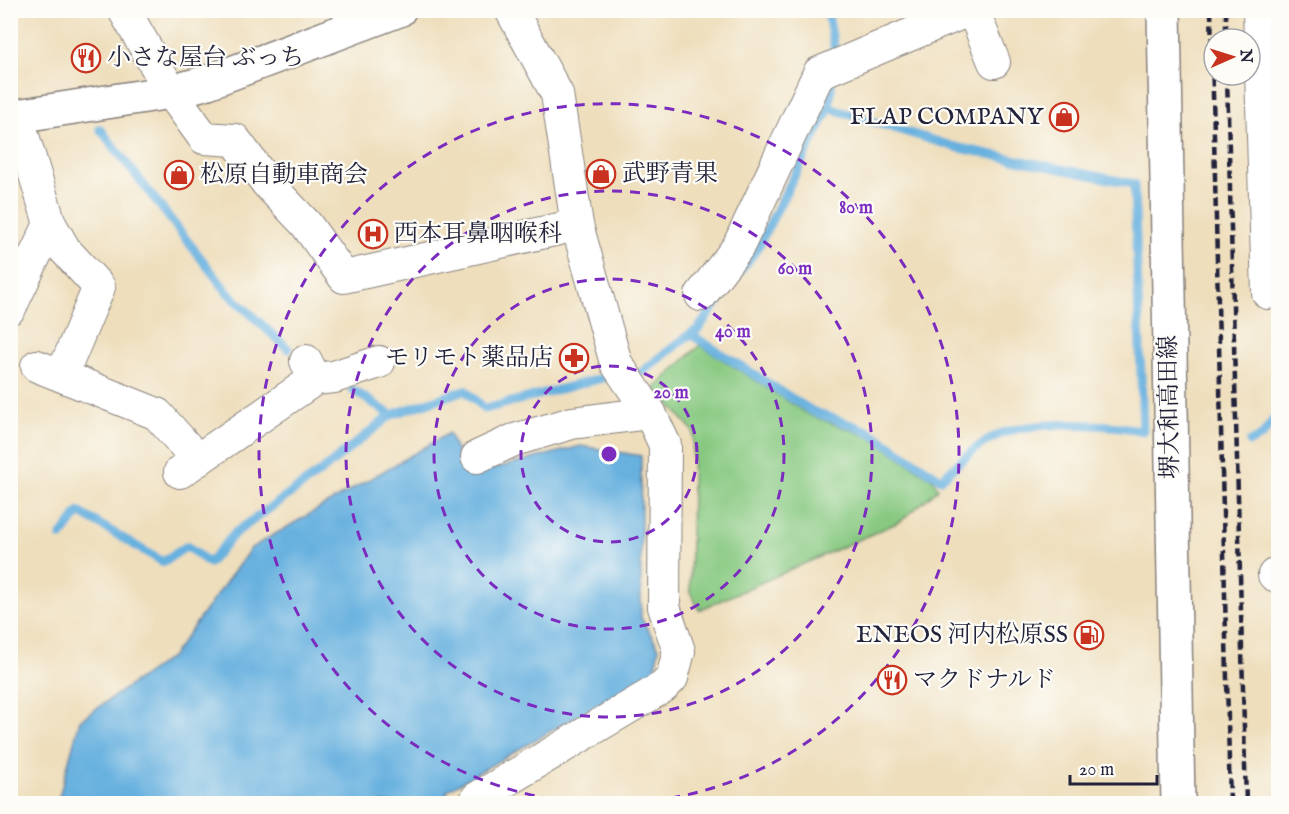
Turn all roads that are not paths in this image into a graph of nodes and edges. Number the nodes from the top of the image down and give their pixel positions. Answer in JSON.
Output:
{"nodes":[{"id":1,"x":124,"y":10,"type":"edge"},
{"id":2,"x":399,"y":10,"type":"edge"},
{"id":3,"x":511,"y":10,"type":"edge"},
{"id":4,"x":971,"y":10,"type":"edge"},
{"id":5,"x":1164,"y":10,"type":"edge"},
{"id":6,"x":1259,"y":10,"type":"edge"},
{"id":7,"x":347,"y":19,"type":"edge"},
{"id":8,"x":994,"y":62,"type":"dead end"},
{"id":9,"x":171,"y":92,"type":"junction"},
{"id":10,"x":14,"y":116,"type":"edge"},
{"id":11,"x":50,"y":224,"type":"junction"},
{"id":12,"x":578,"y":225,"type":"junction"},
{"id":13,"x":1272,"y":228,"type":"edge"},
{"id":14,"x":1268,"y":293,"type":"dead end"},
{"id":15,"x":701,"y":295,"type":"dead end"},
{"id":16,"x":10,"y":309,"type":"edge"},
{"id":17,"x":379,"y":362,"type":"dead end"},
{"id":18,"x":651,"y":413,"type":"junction"},
{"id":19,"x":477,"y":457,"type":"dead end"},
{"id":20,"x":480,"y":804,"type":"edge"},
{"id":21,"x":1178,"y":804,"type":"edge"}],
"edges":[{"from":1,"to":9,"type":"street"},
{"from":2,"to":7,"type":"main road"},
{"from":3,"to":12,"type":"street"},
{"from":4,"to":8,"type":"street"},
{"from":4,"to":15,"type":"street"},
{"from":5,"to":21,"type":"main road","name":"堺大和高田線"},
{"from":6,"to":13,"type":"street"},
{"from":7,"to":9,"type":"main road"},
{"from":9,"to":10,"type":"main road"},
{"from":9,"to":12,"type":"street"},
{"from":10,"to":11,"type":"street"},
{"from":11,"to":16,"type":"street"},
{"from":11,"to":17,"type":"street"},
{"from":12,"to":18,"type":"street"},
{"from":13,"to":14,"type":"street"},
{"from":18,"to":19,"type":"street"},
{"from":18,"to":20,"type":"street"}]}
